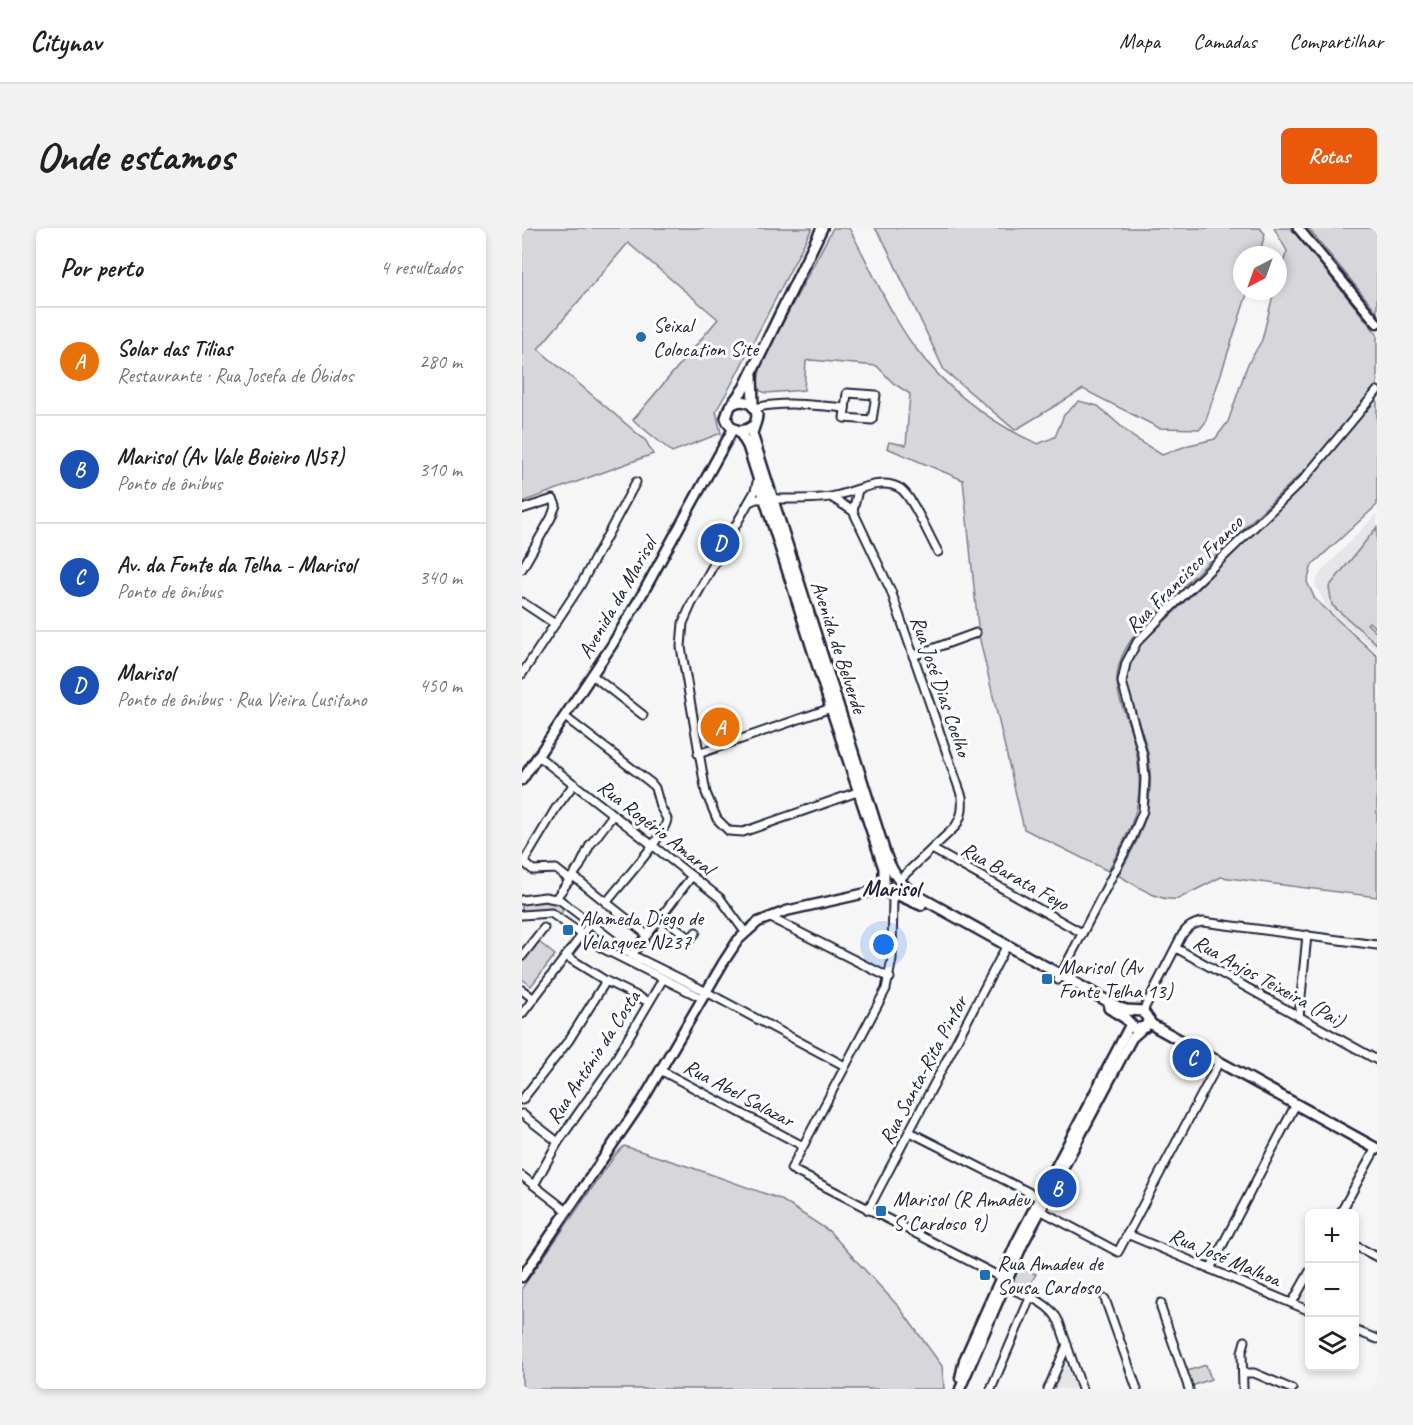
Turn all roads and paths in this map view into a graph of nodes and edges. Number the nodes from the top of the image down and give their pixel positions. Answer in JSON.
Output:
{"nodes":[{"id":1,"x":822,"y":228,"type":"edge"},
{"id":2,"x":1298,"y":228,"type":"edge"},
{"id":3,"x":1377,"y":323,"type":"edge"},
{"id":4,"x":754,"y":364,"type":"junction"},
{"id":5,"x":1377,"y":391,"type":"edge"},
{"id":6,"x":733,"y":403,"type":"junction"},
{"id":7,"x":754,"y":407,"type":"junction"},
{"id":8,"x":845,"y":408,"type":"junction"},
{"id":9,"x":753,"y":426,"type":"junction"},
{"id":10,"x":737,"y":430,"type":"junction"},
{"id":11,"x":758,"y":478,"type":"junction"},
{"id":12,"x":636,"y":482,"type":"dead end"},
{"id":13,"x":858,"y":490,"type":"junction"},
{"id":14,"x":831,"y":497,"type":"junction"},
{"id":15,"x":769,"y":499,"type":"junction"},
{"id":16,"x":749,"y":502,"type":"junction"},
{"id":17,"x":522,"y":508,"type":"edge"},
{"id":18,"x":853,"y":511,"type":"junction"},
{"id":19,"x":938,"y":552,"type":"dead end"},
{"id":20,"x":522,"y":569,"type":"edge"},
{"id":21,"x":522,"y":602,"type":"edge"},
{"id":22,"x":555,"y":624,"type":"junction"},
{"id":23,"x":976,"y":633,"type":"dead end"},
{"id":24,"x":913,"y":656,"type":"junction"},
{"id":25,"x":522,"y":674,"type":"edge"},
{"id":26,"x":592,"y":675,"type":"junction"},
{"id":27,"x":831,"y":708,"type":"junction"},
{"id":28,"x":643,"y":716,"type":"dead end"},
{"id":29,"x":565,"y":717,"type":"junction"},
{"id":30,"x":698,"y":754,"type":"junction"},
{"id":31,"x":538,"y":756,"type":"junction"},
{"id":32,"x":522,"y":780,"type":"edge"},
{"id":33,"x":574,"y":784,"type":"junction"},
{"id":34,"x":862,"y":791,"type":"junction"},
{"id":35,"x":613,"y":815,"type":"junction"},
{"id":36,"x":652,"y":845,"type":"junction"},
{"id":37,"x":932,"y":849,"type":"junction"},
{"id":38,"x":692,"y":876,"type":"junction"},
{"id":39,"x":571,"y":878,"type":"junction"},
{"id":40,"x":899,"y":881,"type":"junction"},
{"id":41,"x":890,"y":890,"type":"junction"},
{"id":42,"x":556,"y":898,"type":"junction"},
{"id":43,"x":522,"y":900,"type":"edge"},
{"id":44,"x":606,"y":903,"type":"junction"},
{"id":45,"x":522,"y":915,"type":"edge"},
{"id":46,"x":661,"y":916,"type":"junction"},
{"id":47,"x":769,"y":917,"type":"junction"},
{"id":48,"x":591,"y":923,"type":"junction"},
{"id":49,"x":544,"y":928,"type":"dead end"},
{"id":50,"x":696,"y":932,"type":"dead end"},
{"id":51,"x":745,"y":932,"type":"junction"},
{"id":52,"x":1082,"y":933,"type":"junction"},
{"id":53,"x":646,"y":934,"type":"junction"},
{"id":54,"x":582,"y":935,"type":"junction"},
{"id":55,"x":1307,"y":935,"type":"junction"},
{"id":56,"x":1377,"y":945,"type":"edge"},
{"id":57,"x":1006,"y":948,"type":"junction"},
{"id":58,"x":1176,"y":948,"type":"junction"},
{"id":59,"x":632,"y":955,"type":"junction"},
{"id":60,"x":522,"y":956,"type":"edge"},
{"id":61,"x":566,"y":956,"type":"junction"},
{"id":62,"x":1059,"y":977,"type":"junction"},
{"id":63,"x":890,"y":978,"type":"junction"},
{"id":64,"x":663,"y":979,"type":"junction"},
{"id":65,"x":606,"y":981,"type":"junction"},
{"id":66,"x":522,"y":990,"type":"edge"},
{"id":67,"x":704,"y":995,"type":"junction"},
{"id":68,"x":534,"y":999,"type":"junction"},
{"id":69,"x":649,"y":1002,"type":"junction"},
{"id":70,"x":1139,"y":1010,"type":"junction"},
{"id":71,"x":522,"y":1014,"type":"edge"},
{"id":72,"x":1299,"y":1017,"type":"junction"},
{"id":73,"x":1149,"y":1020,"type":"junction"},
{"id":74,"x":1129,"y":1024,"type":"junction"},
{"id":75,"x":1142,"y":1029,"type":"junction"},
{"id":76,"x":1377,"y":1060,"type":"edge"},
{"id":77,"x":1217,"y":1064,"type":"junction"},
{"id":78,"x":845,"y":1066,"type":"junction"},
{"id":79,"x":660,"y":1070,"type":"junction"},
{"id":80,"x":522,"y":1100,"type":"edge"},
{"id":81,"x":1294,"y":1106,"type":"junction"},
{"id":82,"x":522,"y":1114,"type":"edge"},
{"id":83,"x":910,"y":1132,"type":"junction"},
{"id":84,"x":558,"y":1142,"type":"junction"},
{"id":85,"x":803,"y":1146,"type":"junction"},
{"id":86,"x":1376,"y":1151,"type":"edge"},
{"id":87,"x":522,"y":1176,"type":"edge"},
{"id":88,"x":534,"y":1185,"type":"junction"},
{"id":89,"x":1043,"y":1200,"type":"junction"},
{"id":90,"x":1038,"y":1209,"type":"junction"},
{"id":91,"x":1343,"y":1209,"type":"edge"},
{"id":92,"x":868,"y":1210,"type":"junction"},
{"id":93,"x":567,"y":1211,"type":"junction"},
{"id":94,"x":1127,"y":1234,"type":"junction"},
{"id":95,"x":1359,"y":1248,"type":"edge"},
{"id":96,"x":1377,"y":1257,"type":"edge"},
{"id":97,"x":1210,"y":1269,"type":"junction"},
{"id":98,"x":522,"y":1277,"type":"edge"},
{"id":99,"x":1305,"y":1280,"type":"edge"},
{"id":100,"x":1002,"y":1282,"type":"junction"},
{"id":101,"x":1030,"y":1298,"type":"junction"},
{"id":102,"x":1105,"y":1299,"type":"dead end"},
{"id":103,"x":1161,"y":1303,"type":"dead end"},
{"id":104,"x":1292,"y":1304,"type":"junction"},
{"id":105,"x":1305,"y":1309,"type":"edge"},
{"id":106,"x":1359,"y":1332,"type":"edge"},
{"id":107,"x":1377,"y":1339,"type":"edge"},
{"id":108,"x":1245,"y":1341,"type":"dead end"},
{"id":109,"x":1067,"y":1345,"type":"junction"},
{"id":110,"x":1243,"y":1372,"type":"junction"},
{"id":111,"x":959,"y":1389,"type":"edge"},
{"id":112,"x":991,"y":1389,"type":"edge"},
{"id":113,"x":1048,"y":1389,"type":"edge"},
{"id":114,"x":1082,"y":1389,"type":"edge"},
{"id":115,"x":1137,"y":1389,"type":"edge"},
{"id":116,"x":1189,"y":1389,"type":"edge"},
{"id":117,"x":1244,"y":1389,"type":"edge"},
{"id":118,"x":1292,"y":1389,"type":"edge"}],
"edges":[{"from":1,"to":4,"type":"main road"},
{"from":2,"to":3,"type":"street"},
{"from":4,"to":6,"type":"main road"},
{"from":4,"to":7,"type":"main road","name":"Avenida de Belverde"},
{"from":5,"to":52,"type":"street","name":"Rua Francisco Franco"},
{"from":6,"to":7,"type":"main road"},
{"from":6,"to":10,"type":"main road","name":"Avenida de Belverde"},
{"from":7,"to":8,"type":"street"},
{"from":7,"to":9,"type":"main road","name":"Avenida de Belverde"},
{"from":8,"to":8,"type":"street"},
{"from":9,"to":10,"type":"main road"},
{"from":9,"to":15,"type":"main road","name":"Avenida de Belverde"},
{"from":10,"to":11,"type":"main road","name":"Avenida de Belverde"},
{"from":10,"to":26,"type":"street","name":"Avenida da Marisol"},
{"from":11,"to":15,"type":"main road","name":"Avenida de Belverde"},
{"from":11,"to":16,"type":"street"},
{"from":12,"to":22,"type":"street"},
{"from":13,"to":14,"type":"street"},
{"from":13,"to":18,"type":"street"},
{"from":13,"to":19,"type":"street"},
{"from":14,"to":15,"type":"street"},
{"from":14,"to":18,"type":"street"},
{"from":15,"to":16,"type":"street"},
{"from":15,"to":27,"type":"main road","name":"Avenida de Belverde"},
{"from":15,"to":34,"type":"main road","name":"Avenida de Belverde"},
{"from":16,"to":30,"type":"street"},
{"from":17,"to":20,"type":"street"},
{"from":18,"to":24,"type":"street","name":"Rua José Dias Coelho"},
{"from":21,"to":22,"type":"street"},
{"from":22,"to":25,"type":"street"},
{"from":23,"to":24,"type":"street"},
{"from":24,"to":37,"type":"street","name":"Rua José Dias Coelho"},
{"from":26,"to":28,"type":"street"},
{"from":26,"to":29,"type":"street","name":"Avenida da Marisol"},
{"from":27,"to":30,"type":"street"},
{"from":27,"to":34,"type":"main road","name":"Avenida de Belverde"},
{"from":29,"to":31,"type":"street","name":"Avenida da Marisol"},
{"from":29,"to":36,"type":"street"},
{"from":30,"to":34,"type":"street"},
{"from":31,"to":32,"type":"street","name":"Avenida da Marisol"},
{"from":31,"to":33,"type":"street","name":"Rua Rogério Amaral"},
{"from":33,"to":35,"type":"street","name":"Rua Rogério Amaral"},
{"from":33,"to":39,"type":"street"},
{"from":34,"to":40,"type":"main road","name":"Avenida de Belverde"},
{"from":34,"to":41,"type":"main road","name":"Avenida de Belverde"},
{"from":35,"to":36,"type":"street","name":"Rua Rogério Amaral"},
{"from":35,"to":39,"type":"street"},
{"from":36,"to":38,"type":"street","name":"Rua Rogério Amaral"},
{"from":36,"to":44,"type":"street"},
{"from":37,"to":40,"type":"street","name":"Rua José Dias Coelho"},
{"from":37,"to":52,"type":"street","name":"Rua Barata Feyo"},
{"from":38,"to":46,"type":"street"},
{"from":38,"to":51,"type":"street","name":"Rua Rogério Amaral"},
{"from":39,"to":42,"type":"street"},
{"from":39,"to":44,"type":"street"},
{"from":40,"to":41,"type":"main road"},
{"from":40,"to":41,"type":"main road"},
{"from":40,"to":57,"type":"main road"},
{"from":41,"to":47,"type":"street"},
{"from":41,"to":57,"type":"main road"},
{"from":41,"to":63,"type":"street"},
{"from":42,"to":43,"type":"street"},
{"from":42,"to":48,"type":"street"},
{"from":44,"to":53,"type":"street"},
{"from":45,"to":54,"type":"street"},
{"from":46,"to":50,"type":"street"},
{"from":46,"to":53,"type":"street"},
{"from":47,"to":51,"type":"street"},
{"from":47,"to":63,"type":"street"},
{"from":48,"to":54,"type":"street"},
{"from":48,"to":59,"type":"street"},
{"from":49,"to":60,"type":"street"},
{"from":51,"to":67,"type":"street"},
{"from":52,"to":62,"type":"street","name":"Rua Francisco Franco"},
{"from":53,"to":59,"type":"street"},
{"from":54,"to":61,"type":"street"},
{"from":54,"to":64,"type":"street"},
{"from":55,"to":56,"type":"street"},
{"from":55,"to":58,"type":"street"},
{"from":55,"to":72,"type":"street"},
{"from":57,"to":62,"type":"main road"},
{"from":57,"to":83,"type":"street","name":"Rua Santa-Rita Pintor"},
{"from":58,"to":70,"type":"street"},
{"from":58,"to":72,"type":"street","name":"Rua Anjos Teixeira (Pai)"},
{"from":59,"to":67,"type":"street"},
{"from":61,"to":65,"type":"street"},
{"from":61,"to":68,"type":"street"},
{"from":62,"to":70,"type":"main road"},
{"from":62,"to":74,"type":"main road"},
{"from":63,"to":78,"type":"street"},
{"from":64,"to":67,"type":"street"},
{"from":64,"to":69,"type":"street","name":"Rua António da Costa"},
{"from":65,"to":69,"type":"street"},
{"from":65,"to":80,"type":"street"},
{"from":66,"to":68,"type":"street"},
{"from":67,"to":78,"type":"street"},
{"from":67,"to":79,"type":"street"},
{"from":68,"to":71,"type":"street"},
{"from":69,"to":84,"type":"street","name":"Rua António da Costa"},
{"from":70,"to":73,"type":"main road"},
{"from":70,"to":74,"type":"main road"},
{"from":72,"to":76,"type":"street","name":"Rua Anjos Teixeira (Pai)"},
{"from":73,"to":75,"type":"main road"},
{"from":73,"to":77,"type":"main road"},
{"from":74,"to":75,"type":"main road"},
{"from":74,"to":89,"type":"street"},
{"from":75,"to":77,"type":"main road"},
{"from":75,"to":89,"type":"street"},
{"from":77,"to":81,"type":"main road"},
{"from":77,"to":94,"type":"street"},
{"from":78,"to":85,"type":"street"},
{"from":79,"to":85,"type":"street","name":"Rua Abel Salazar"},
{"from":79,"to":93,"type":"street"},
{"from":81,"to":86,"type":"main road"},
{"from":81,"to":97,"type":"street"},
{"from":82,"to":84,"type":"street"},
{"from":83,"to":89,"type":"street"},
{"from":83,"to":92,"type":"street","name":"Rua Santa-Rita Pintor"},
{"from":84,"to":88,"type":"street","name":"Rua António da Costa"},
{"from":85,"to":92,"type":"street"},
{"from":86,"to":91,"type":"street"},
{"from":87,"to":88,"type":"street"},
{"from":88,"to":93,"type":"street"},
{"from":89,"to":90,"type":"street"},
{"from":90,"to":94,"type":"street"},
{"from":90,"to":100,"type":"street"},
{"from":92,"to":100,"type":"street"},
{"from":93,"to":98,"type":"street"},
{"from":94,"to":97,"type":"street","name":"Rua José Malhoa"},
{"from":95,"to":96,"type":"street"},
{"from":97,"to":104,"type":"street","name":"Rua José Malhoa"},
{"from":99,"to":104,"type":"street"},
{"from":100,"to":101,"type":"street"},
{"from":100,"to":111,"type":"street"},
{"from":101,"to":109,"type":"street"},
{"from":101,"to":112,"type":"street"},
{"from":102,"to":115,"type":"street"},
{"from":103,"to":116,"type":"street"},
{"from":104,"to":105,"type":"street","name":"Rua José Malhoa"},
{"from":106,"to":107,"type":"street"},
{"from":108,"to":110,"type":"street"},
{"from":109,"to":113,"type":"street"},
{"from":109,"to":114,"type":"street"},
{"from":110,"to":117,"type":"street"},
{"from":110,"to":118,"type":"street"}]}
